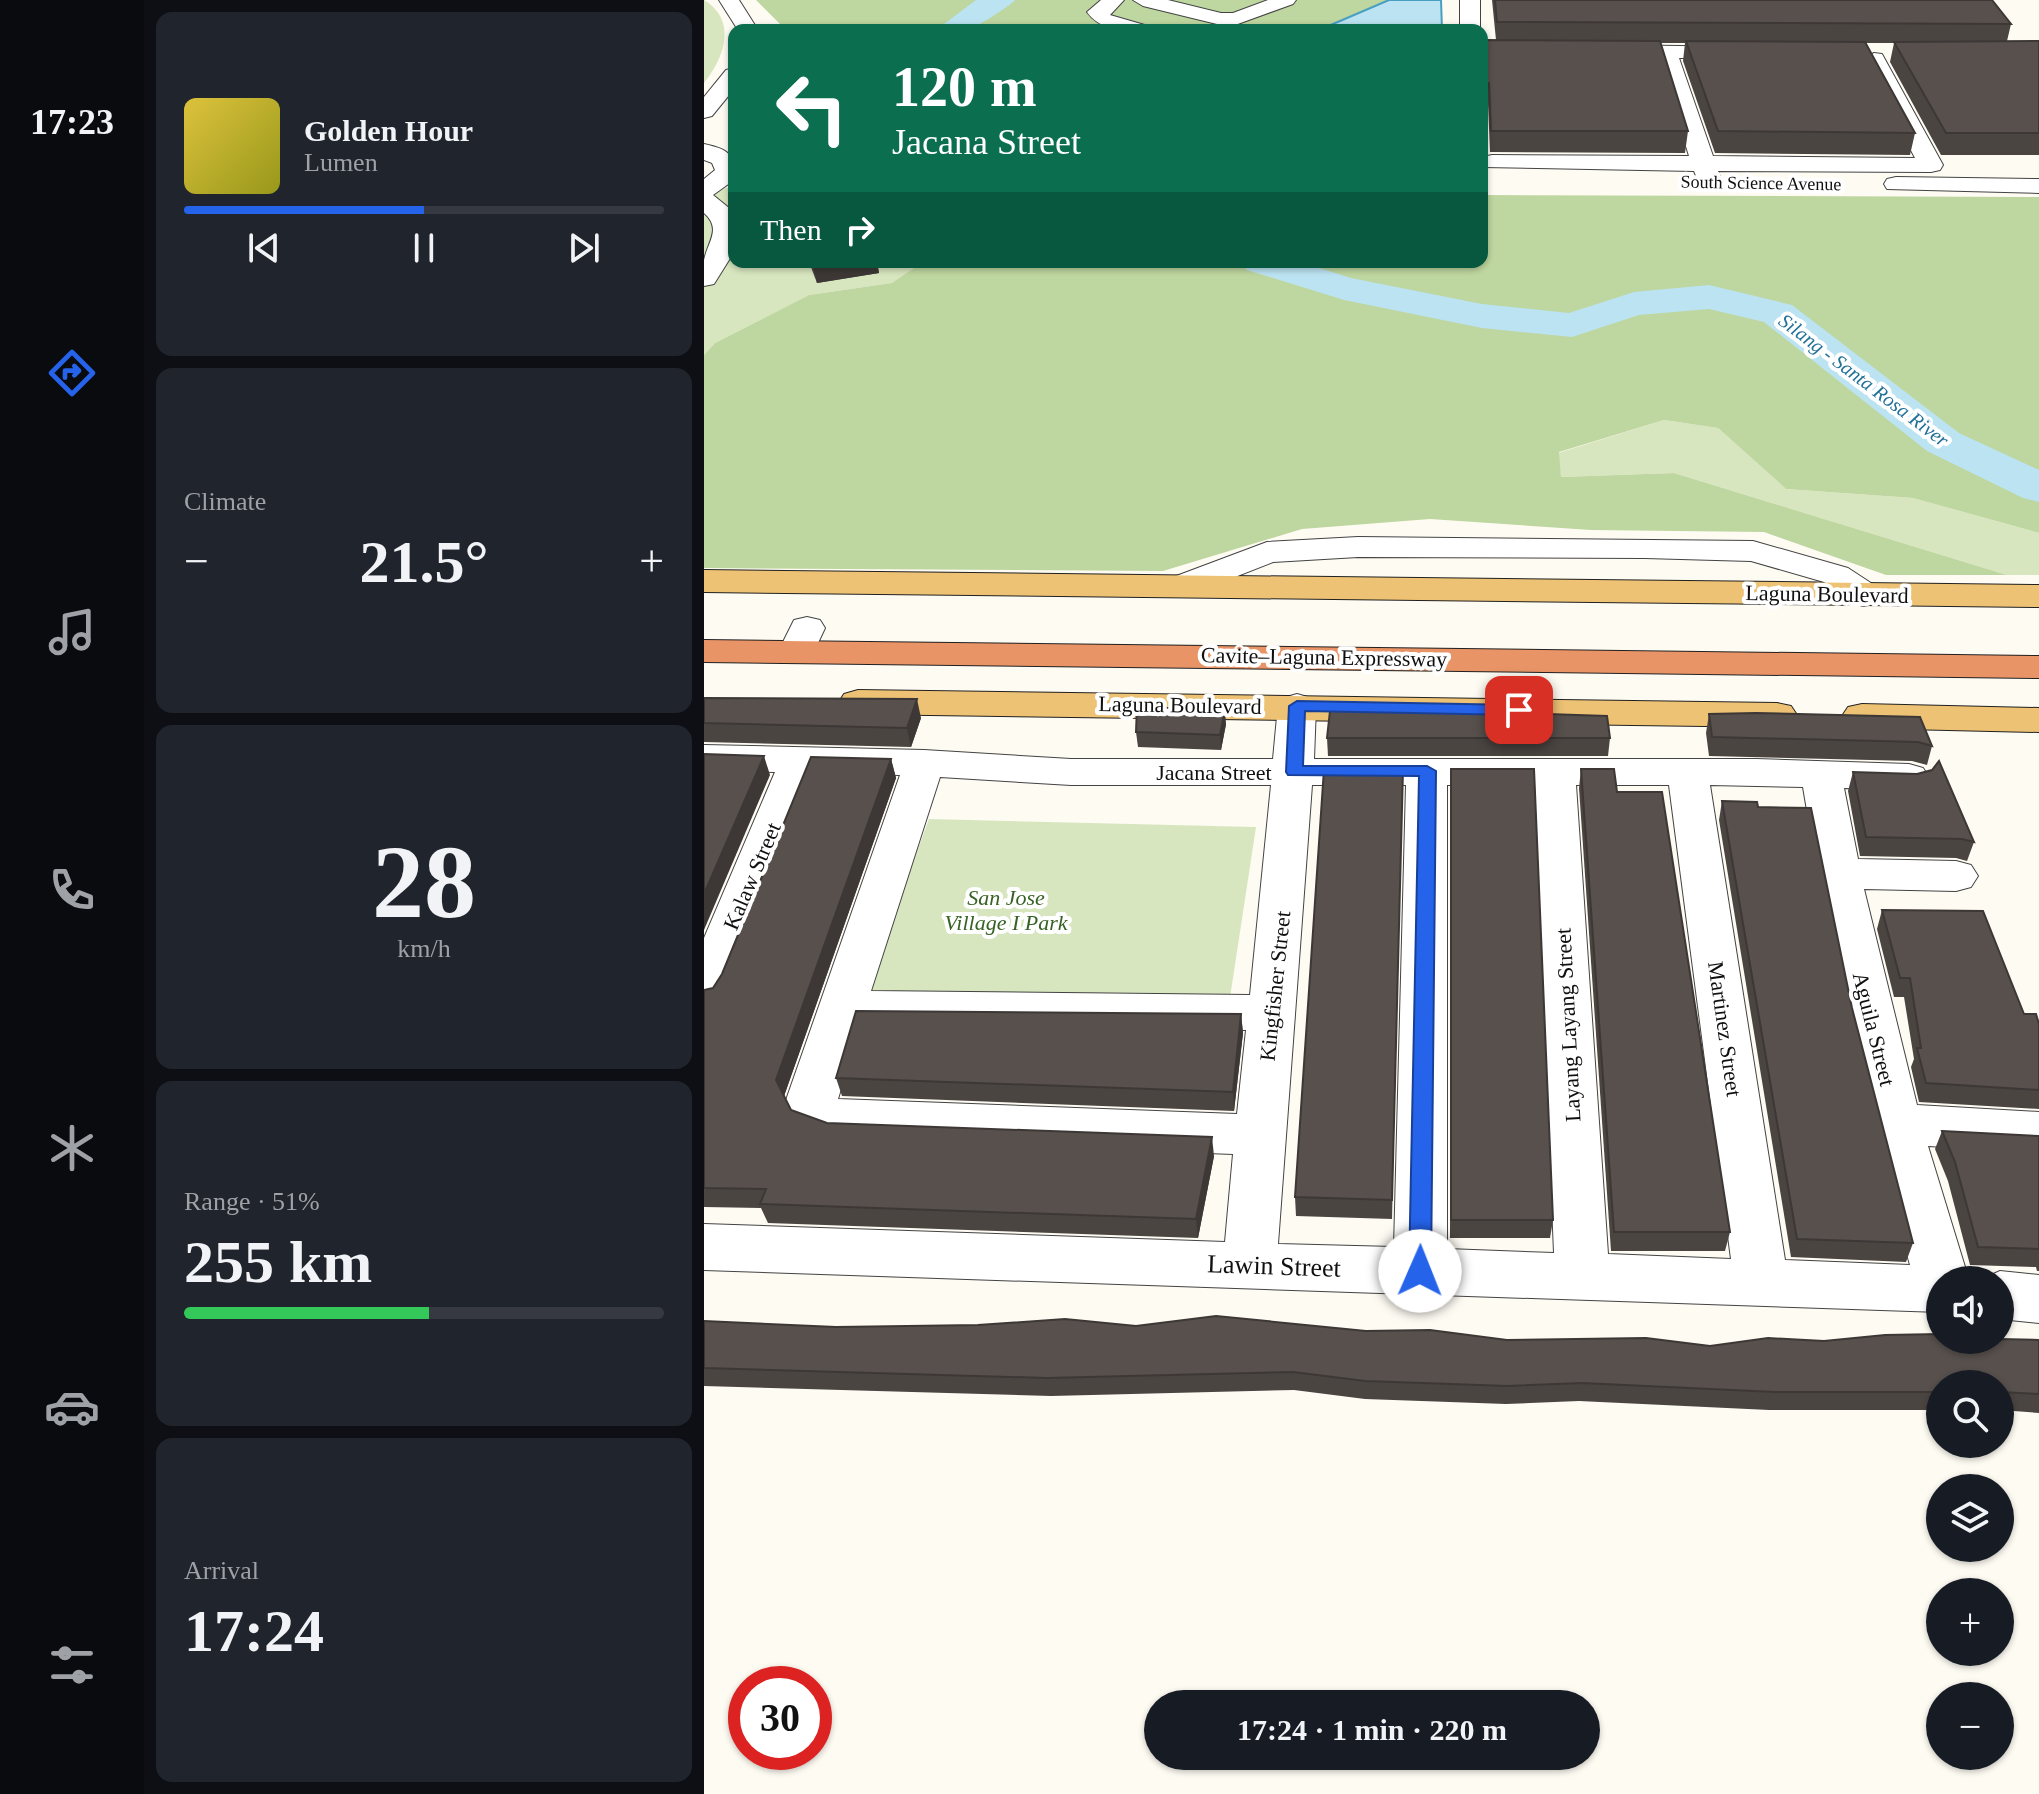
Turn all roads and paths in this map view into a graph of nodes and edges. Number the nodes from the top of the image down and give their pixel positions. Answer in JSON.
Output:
{"nodes":[{"id":1,"x":729,"y":0,"type":"edge"},
{"id":2,"x":1114,"y":0,"type":"edge"},
{"id":3,"x":1143,"y":0,"type":"edge"},
{"id":4,"x":1470,"y":0,"type":"edge"},
{"id":5,"x":1278,"y":1,"type":"edge"},
{"id":6,"x":745,"y":24,"type":"edge"},
{"id":7,"x":1120,"y":24,"type":"edge"},
{"id":8,"x":1470,"y":24,"type":"edge"},
{"id":9,"x":1576,"y":51,"type":"edge"},
{"id":10,"x":1767,"y":52,"type":"edge"},
{"id":11,"x":1847,"y":52,"type":"edge"},
{"id":12,"x":1671,"y":62,"type":"dead end"},
{"id":13,"x":728,"y":83,"type":"edge"},
{"id":14,"x":713,"y":103,"type":"edge"},
{"id":15,"x":704,"y":151,"type":"edge"},
{"id":16,"x":2039,"y":165,"type":"edge"},
{"id":17,"x":1488,"y":172,"type":"edge"},
{"id":18,"x":1708,"y":174,"type":"junction"},
{"id":19,"x":720,"y":183,"type":"edge"},
{"id":20,"x":2010,"y":185,"type":"junction"},
{"id":21,"x":2039,"y":186,"type":"edge"},
{"id":22,"x":704,"y":200,"type":"edge"},
{"id":23,"x":704,"y":278,"type":"edge"},
{"id":24,"x":704,"y":581,"type":"edge"},
{"id":25,"x":2039,"y":596,"type":"edge"},
{"id":26,"x":704,"y":627,"type":"edge"},
{"id":27,"x":802,"y":640,"type":"junction"},
{"id":28,"x":2039,"y":640,"type":"edge"},
{"id":29,"x":704,"y":651,"type":"edge"},
{"id":30,"x":2039,"y":667,"type":"edge"},
{"id":31,"x":829,"y":702,"type":"edge"},
{"id":32,"x":1297,"y":706,"type":"junction"},
{"id":33,"x":2039,"y":720,"type":"edge"},
{"id":34,"x":704,"y":758,"type":"edge"},
{"id":35,"x":801,"y":759,"type":"junction"},
{"id":36,"x":924,"y":763,"type":"junction"},
{"id":37,"x":1427,"y":771,"type":"junction"},
{"id":38,"x":1294,"y":772,"type":"junction"},
{"id":39,"x":1555,"y":772,"type":"junction"},
{"id":40,"x":1688,"y":773,"type":"junction"},
{"id":41,"x":1821,"y":775,"type":"junction"},
{"id":42,"x":1912,"y":777,"type":"edge"},
{"id":43,"x":1838,"y":874,"type":"junction"},
{"id":44,"x":1956,"y":876,"type":"dead end"},
{"id":45,"x":704,"y":992,"type":"edge"},
{"id":46,"x":840,"y":1008,"type":"junction"},
{"id":47,"x":1274,"y":1013,"type":"junction"},
{"id":48,"x":1897,"y":1124,"type":"junction"},
{"id":49,"x":2039,"y":1132,"type":"edge"},
{"id":50,"x":1259,"y":1135,"type":"junction"},
{"id":51,"x":704,"y":1247,"type":"edge"},
{"id":52,"x":1250,"y":1265,"type":"junction"},
{"id":53,"x":1938,"y":1266,"type":"edge"},
{"id":54,"x":1420,"y":1271,"type":"junction"},
{"id":55,"x":1582,"y":1278,"type":"junction"},
{"id":56,"x":1762,"y":1284,"type":"junction"},
{"id":57,"x":1926,"y":1289,"type":"edge"},
{"id":58,"x":2014,"y":1296,"type":"edge"},
{"id":59,"x":2039,"y":1299,"type":"edge"}],
"edges":[{"from":1,"to":6,"type":"street"},
{"from":2,"to":7,"type":"street"},
{"from":3,"to":5,"type":"street"},
{"from":4,"to":8,"type":"street"},
{"from":9,"to":10,"type":"street"},
{"from":11,"to":18,"type":"street"},
{"from":12,"to":18,"type":"street"},
{"from":13,"to":14,"type":"street"},
{"from":15,"to":19,"type":"street"},
{"from":16,"to":20,"type":"street"},
{"from":17,"to":18,"type":"street","name":"South Science Avenue"},
{"from":18,"to":20,"type":"street","name":"South Science Avenue"},
{"from":20,"to":21,"type":"street","name":"South Science Avenue"},
{"from":22,"to":23,"type":"street"},
{"from":24,"to":25,"type":"main road","name":"Laguna Boulevard"},
{"from":26,"to":27,"type":"highway","name":"Cavite–Laguna Expressway"},
{"from":27,"to":28,"type":"highway","name":"Cavite–Laguna Expressway"},
{"from":27,"to":29,"type":"highway","name":"Cavite–Laguna Expressway"},
{"from":27,"to":30,"type":"highway","name":"Cavite–Laguna Expressway"},
{"from":31,"to":32,"type":"main road","name":"Laguna Boulevard"},
{"from":32,"to":33,"type":"main road","name":"Laguna Boulevard"},
{"from":32,"to":38,"type":"street","name":"Kingfisher Street"},
{"from":34,"to":35,"type":"street","name":"Jacana Street"},
{"from":35,"to":36,"type":"street","name":"Jacana Street"},
{"from":35,"to":45,"type":"street","name":"Kalaw Street"},
{"from":36,"to":38,"type":"street","name":"Jacana Street"},
{"from":36,"to":46,"type":"street"},
{"from":37,"to":38,"type":"street","name":"Jacana Street"},
{"from":37,"to":39,"type":"street","name":"Jacana Street"},
{"from":37,"to":54,"type":"street"},
{"from":38,"to":47,"type":"street","name":"Kingfisher Street"},
{"from":39,"to":40,"type":"street","name":"Jacana Street"},
{"from":39,"to":55,"type":"street","name":"Layang Layang Street"},
{"from":40,"to":41,"type":"street","name":"Jacana Street"},
{"from":40,"to":56,"type":"street","name":"Martinez Street"},
{"from":41,"to":42,"type":"street","name":"Jacana Street"},
{"from":41,"to":43,"type":"street","name":"Aguila Street"},
{"from":43,"to":44,"type":"street"},
{"from":43,"to":48,"type":"street","name":"Aguila Street"},
{"from":46,"to":47,"type":"street"},
{"from":46,"to":50,"type":"street"},
{"from":47,"to":50,"type":"street","name":"Kingfisher Street"},
{"from":48,"to":49,"type":"street"},
{"from":48,"to":53,"type":"street","name":"Aguila Street"},
{"from":50,"to":52,"type":"street","name":"Kingfisher Street"},
{"from":51,"to":52,"type":"street","name":"Lawin Street"},
{"from":52,"to":54,"type":"street","name":"Lawin Street"},
{"from":54,"to":55,"type":"street","name":"Lawin Street"},
{"from":55,"to":56,"type":"street","name":"Lawin Street"},
{"from":56,"to":57,"type":"street","name":"Lawin Street"},
{"from":58,"to":59,"type":"street"}]}
